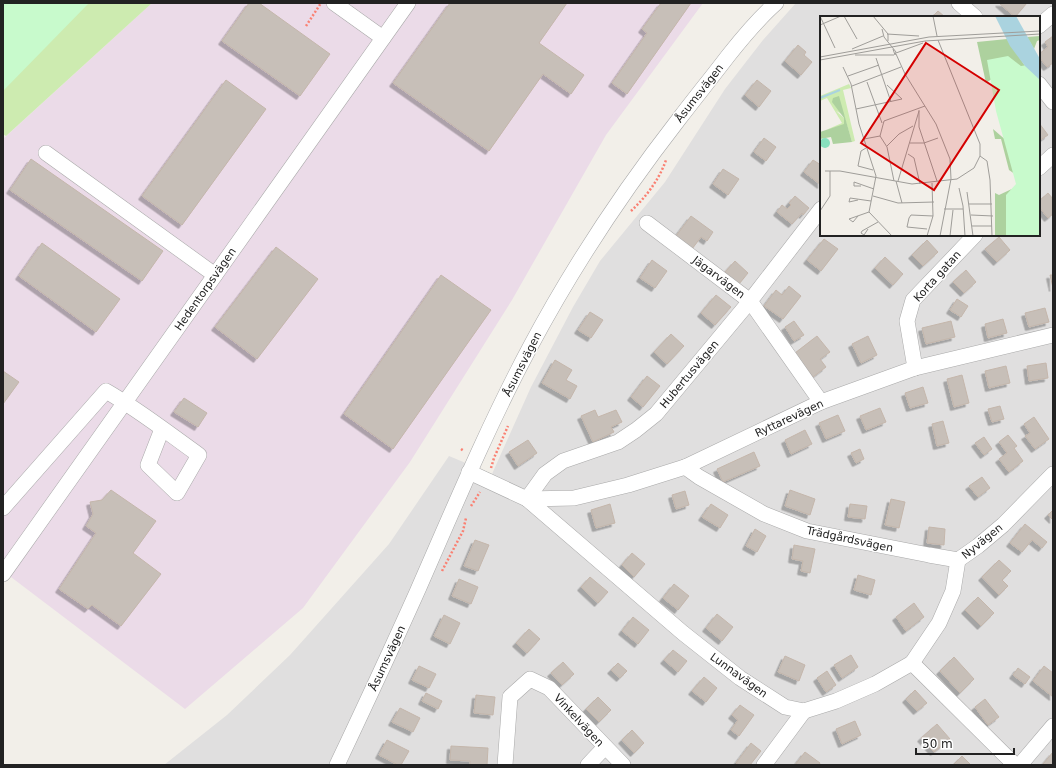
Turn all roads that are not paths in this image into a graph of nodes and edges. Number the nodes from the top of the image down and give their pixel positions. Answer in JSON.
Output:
{"nodes":[{"id":1,"x":334,"y":3,"type":"edge"},
{"id":2,"x":408,"y":3,"type":"edge"},
{"id":3,"x":776,"y":3,"type":"edge"},
{"id":4,"x":959,"y":3,"type":"edge"},
{"id":5,"x":1053,"y":14,"type":"edge"},
{"id":6,"x":974,"y":16,"type":"edge"},
{"id":7,"x":1040,"y":25,"type":"edge"},
{"id":8,"x":383,"y":38,"type":"junction"},
{"id":9,"x":1040,"y":85,"type":"edge"},
{"id":10,"x":1053,"y":102,"type":"edge"},
{"id":11,"x":46,"y":153,"type":"dead end"},
{"id":12,"x":1053,"y":155,"type":"edge"},
{"id":13,"x":1040,"y":167,"type":"edge"},
{"id":14,"x":820,"y":210,"type":"edge"},
{"id":15,"x":647,"y":223,"type":"dead end"},
{"id":16,"x":974,"y":236,"type":"edge"},
{"id":17,"x":215,"y":275,"type":"junction"},
{"id":18,"x":750,"y":301,"type":"junction"},
{"id":19,"x":1053,"y":335,"type":"edge"},
{"id":20,"x":915,"y":368,"type":"junction"},
{"id":21,"x":125,"y":402,"type":"junction"},
{"id":22,"x":821,"y":402,"type":"junction"},
{"id":23,"x":162,"y":429,"type":"dead end"},
{"id":24,"x":685,"y":467,"type":"junction"},
{"id":25,"x":469,"y":472,"type":"junction"},
{"id":26,"x":1053,"y":474,"type":"edge"},
{"id":27,"x":527,"y":499,"type":"junction"},
{"id":28,"x":3,"y":508,"type":"edge"},
{"id":29,"x":958,"y":560,"type":"junction"},
{"id":30,"x":3,"y":574,"type":"edge"},
{"id":31,"x":912,"y":663,"type":"junction"},
{"id":32,"x":804,"y":711,"type":"junction"},
{"id":33,"x":1053,"y":726,"type":"edge"},
{"id":34,"x":605,"y":747,"type":"junction"},
{"id":35,"x":336,"y":765,"type":"edge"},
{"id":36,"x":505,"y":765,"type":"edge"},
{"id":37,"x":588,"y":765,"type":"edge"},
{"id":38,"x":623,"y":765,"type":"edge"},
{"id":39,"x":764,"y":765,"type":"edge"},
{"id":40,"x":1015,"y":765,"type":"edge"},
{"id":41,"x":1020,"y":765,"type":"edge"}],
"edges":[{"from":1,"to":8,"type":"street"},
{"from":2,"to":8,"type":"street","name":"Hedentorpsvägen"},
{"from":3,"to":25,"type":"street","name":"Åsumsvägen"},
{"from":4,"to":6,"type":"street"},
{"from":5,"to":7,"type":"street"},
{"from":8,"to":17,"type":"street","name":"Hedentorpsvägen"},
{"from":9,"to":10,"type":"street"},
{"from":11,"to":17,"type":"street"},
{"from":12,"to":13,"type":"street"},
{"from":14,"to":18,"type":"street","name":"Hubertusvägen"},
{"from":15,"to":18,"type":"street","name":"Jägarvägen"},
{"from":16,"to":20,"type":"street","name":"Korta gatan"},
{"from":17,"to":21,"type":"street","name":"Hedentorpsvägen"},
{"from":18,"to":22,"type":"street","name":"Jägarvägen"},
{"from":18,"to":27,"type":"street","name":"Hubertusvägen"},
{"from":19,"to":20,"type":"street","name":"Ryttarevägen"},
{"from":20,"to":22,"type":"street","name":"Ryttarevägen"},
{"from":21,"to":23,"type":"street"},
{"from":21,"to":28,"type":"street"},
{"from":21,"to":30,"type":"street","name":"Hedentorpsvägen"},
{"from":22,"to":24,"type":"street","name":"Ryttarevägen"},
{"from":24,"to":27,"type":"street","name":"Ryttarevägen"},
{"from":24,"to":29,"type":"street","name":"Trädgårdsvägen"},
{"from":25,"to":27,"type":"street","name":"Lunnavägen"},
{"from":25,"to":35,"type":"street","name":"Åsumsvägen"},
{"from":26,"to":29,"type":"street","name":"Nyvägen"},
{"from":27,"to":32,"type":"street","name":"Lunnavägen"},
{"from":29,"to":31,"type":"street","name":"Nyvägen"},
{"from":31,"to":32,"type":"street","name":"Lunnavägen"},
{"from":31,"to":40,"type":"street"},
{"from":32,"to":39,"type":"street"},
{"from":33,"to":41,"type":"street"},
{"from":34,"to":36,"type":"street","name":"Vinkelvägen"},
{"from":34,"to":37,"type":"street"},
{"from":34,"to":38,"type":"street","name":"Vinkelvägen"}]}
